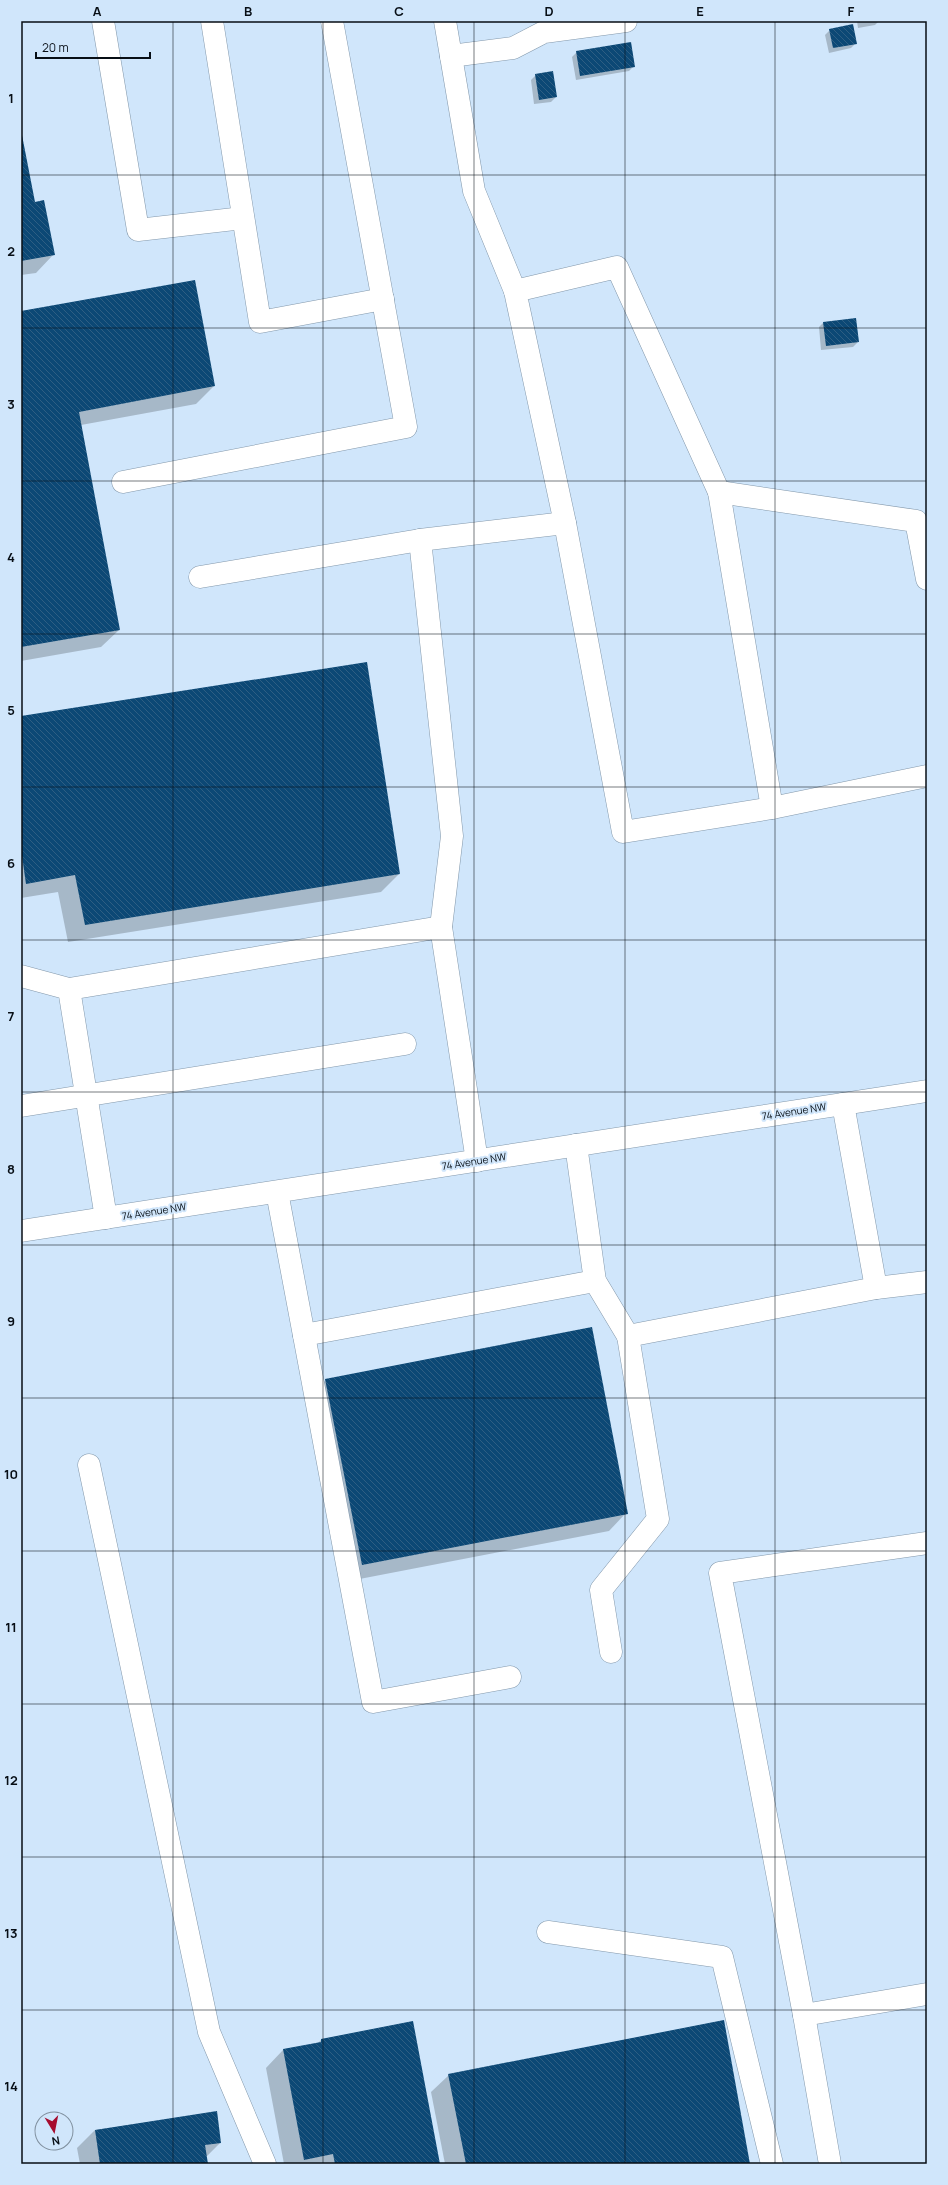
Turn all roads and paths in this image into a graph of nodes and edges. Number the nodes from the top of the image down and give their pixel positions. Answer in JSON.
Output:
{"nodes":[{"id":1,"x":103,"y":21,"type":"edge"},
{"id":2,"x":212,"y":21,"type":"edge"},
{"id":3,"x":332,"y":21,"type":"edge"},
{"id":4,"x":445,"y":21,"type":"edge"},
{"id":5,"x":626,"y":21,"type":"edge"},
{"id":6,"x":451,"y":56,"type":"junction"},
{"id":7,"x":243,"y":218,"type":"junction"},
{"id":8,"x":515,"y":291,"type":"junction"},
{"id":9,"x":383,"y":299,"type":"junction"},
{"id":10,"x":122,"y":482,"type":"dead end"},
{"id":11,"x":719,"y":492,"type":"junction"},
{"id":12,"x":565,"y":523,"type":"junction"},
{"id":13,"x":420,"y":540,"type":"junction"},
{"id":14,"x":200,"y":577,"type":"dead end"},
{"id":15,"x":927,"y":579,"type":"edge"},
{"id":16,"x":927,"y":776,"type":"edge"},
{"id":17,"x":772,"y":808,"type":"junction"},
{"id":18,"x":441,"y":927,"type":"junction"},
{"id":19,"x":21,"y":976,"type":"edge"},
{"id":20,"x":70,"y":989,"type":"junction"},
{"id":21,"x":405,"y":1044,"type":"dead end"},
{"id":22,"x":927,"y":1091,"type":"edge"},
{"id":23,"x":86,"y":1097,"type":"junction"},
{"id":24,"x":843,"y":1104,"type":"junction"},
{"id":25,"x":21,"y":1106,"type":"edge"},
{"id":26,"x":576,"y":1145,"type":"junction"},
{"id":27,"x":477,"y":1160,"type":"junction"},
{"id":28,"x":277,"y":1192,"type":"junction"},
{"id":29,"x":106,"y":1218,"type":"junction"},
{"id":30,"x":21,"y":1231,"type":"edge"},
{"id":31,"x":595,"y":1282,"type":"junction"},
{"id":32,"x":927,"y":1282,"type":"edge"},
{"id":33,"x":876,"y":1288,"type":"junction"},
{"id":34,"x":304,"y":1335,"type":"junction"},
{"id":35,"x":628,"y":1336,"type":"junction"},
{"id":36,"x":89,"y":1465,"type":"dead end"},
{"id":37,"x":927,"y":1543,"type":"edge"},
{"id":38,"x":611,"y":1652,"type":"dead end"},
{"id":39,"x":510,"y":1677,"type":"dead end"},
{"id":40,"x":548,"y":1932,"type":"dead end"},
{"id":41,"x":927,"y":1994,"type":"edge"},
{"id":42,"x":804,"y":2015,"type":"junction"},
{"id":43,"x":265,"y":2164,"type":"edge"},
{"id":44,"x":772,"y":2164,"type":"edge"},
{"id":45,"x":830,"y":2164,"type":"edge"}],
"edges":[{"from":1,"to":7,"type":"street"},
{"from":2,"to":7,"type":"street"},
{"from":3,"to":9,"type":"street"},
{"from":4,"to":6,"type":"street"},
{"from":5,"to":6,"type":"street"},
{"from":6,"to":8,"type":"street"},
{"from":7,"to":9,"type":"street"},
{"from":8,"to":11,"type":"street"},
{"from":8,"to":12,"type":"street"},
{"from":9,"to":10,"type":"street"},
{"from":11,"to":15,"type":"street"},
{"from":11,"to":17,"type":"street"},
{"from":12,"to":13,"type":"street"},
{"from":12,"to":17,"type":"street"},
{"from":13,"to":14,"type":"street"},
{"from":13,"to":18,"type":"street"},
{"from":16,"to":17,"type":"street"},
{"from":18,"to":20,"type":"street"},
{"from":18,"to":27,"type":"street"},
{"from":19,"to":20,"type":"street"},
{"from":20,"to":23,"type":"street"},
{"from":21,"to":23,"type":"street"},
{"from":22,"to":24,"type":"street","name":"74 Avenue NW"},
{"from":23,"to":25,"type":"street"},
{"from":23,"to":29,"type":"street"},
{"from":24,"to":26,"type":"street","name":"74 Avenue NW"},
{"from":24,"to":33,"type":"street"},
{"from":26,"to":27,"type":"street","name":"74 Avenue NW"},
{"from":26,"to":31,"type":"street"},
{"from":27,"to":28,"type":"street","name":"74 Avenue NW"},
{"from":28,"to":29,"type":"street","name":"74 Avenue NW"},
{"from":28,"to":34,"type":"street"},
{"from":29,"to":30,"type":"street","name":"74 Avenue NW"},
{"from":31,"to":34,"type":"street"},
{"from":31,"to":35,"type":"street"},
{"from":32,"to":33,"type":"street"},
{"from":33,"to":35,"type":"street"},
{"from":34,"to":39,"type":"street"},
{"from":35,"to":38,"type":"street"},
{"from":36,"to":43,"type":"street"},
{"from":37,"to":42,"type":"street"},
{"from":40,"to":44,"type":"street"},
{"from":41,"to":42,"type":"street"},
{"from":42,"to":45,"type":"street"}]}
